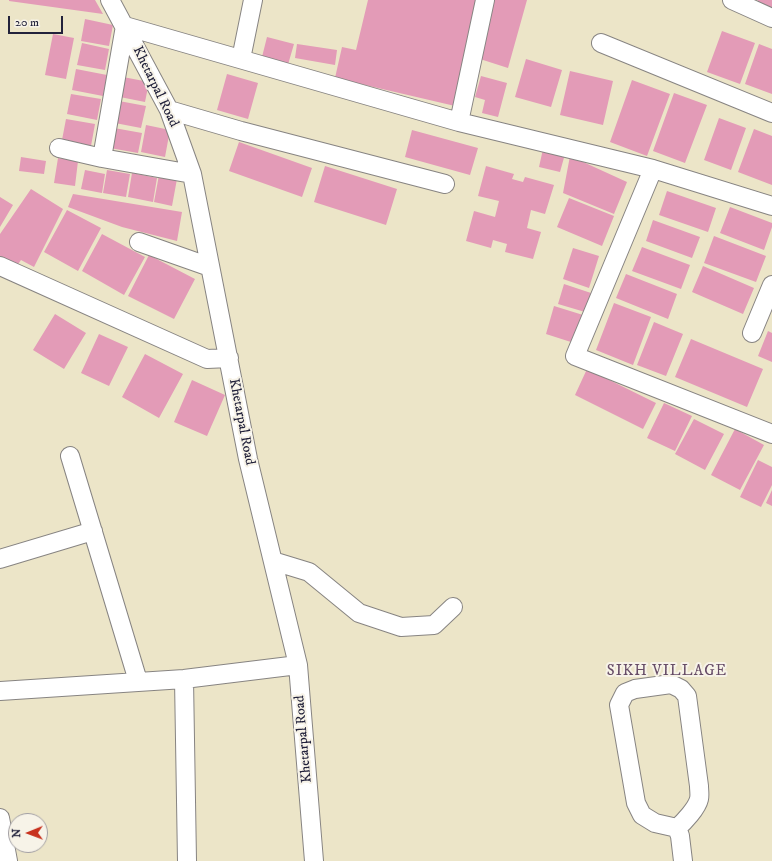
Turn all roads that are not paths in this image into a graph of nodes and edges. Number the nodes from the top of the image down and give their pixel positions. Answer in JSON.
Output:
{"nodes":[{"id":1,"x":110,"y":0,"type":"edge"},
{"id":2,"x":253,"y":0,"type":"edge"},
{"id":3,"x":485,"y":0,"type":"edge"},
{"id":4,"x":732,"y":0,"type":"edge"},
{"id":5,"x":772,"y":18,"type":"edge"},
{"id":6,"x":125,"y":26,"type":"junction"},
{"id":7,"x":602,"y":44,"type":"dead end"},
{"id":8,"x":241,"y":59,"type":"junction"},
{"id":9,"x":169,"y":110,"type":"junction"},
{"id":10,"x":772,"y":113,"type":"edge"},
{"id":11,"x":459,"y":122,"type":"junction"},
{"id":12,"x":59,"y":148,"type":"dead end"},
{"id":13,"x":102,"y":158,"type":"junction"},
{"id":14,"x":653,"y":169,"type":"junction"},
{"id":15,"x":192,"y":174,"type":"junction"},
{"id":16,"x":445,"y":184,"type":"dead end"},
{"id":17,"x":772,"y":206,"type":"edge"},
{"id":18,"x":139,"y":242,"type":"dead end"},
{"id":19,"x":0,"y":266,"type":"edge"},
{"id":20,"x":210,"y":267,"type":"junction"},
{"id":21,"x":772,"y":285,"type":"edge"},
{"id":22,"x":752,"y":333,"type":"dead end"},
{"id":23,"x":229,"y":358,"type":"junction"},
{"id":24,"x":772,"y":434,"type":"edge"},
{"id":25,"x":70,"y":456,"type":"dead end"},
{"id":26,"x":94,"y":531,"type":"junction"},
{"id":27,"x":0,"y":558,"type":"edge"},
{"id":28,"x":273,"y":561,"type":"junction"},
{"id":29,"x":453,"y":607,"type":"dead end"},
{"id":30,"x":298,"y":665,"type":"junction"},
{"id":31,"x":184,"y":679,"type":"junction"},
{"id":32,"x":138,"y":681,"type":"junction"},
{"id":33,"x":0,"y":691,"type":"edge"},
{"id":34,"x":0,"y":818,"type":"edge"},
{"id":35,"x":677,"y":828,"type":"junction"},
{"id":36,"x":8,"y":861,"type":"edge"},
{"id":37,"x":187,"y":861,"type":"edge"},
{"id":38,"x":314,"y":861,"type":"edge"},
{"id":39,"x":683,"y":861,"type":"edge"}],
"edges":[{"from":1,"to":6,"type":"street","name":"Khetarpal Road"},
{"from":2,"to":8,"type":"street"},
{"from":3,"to":11,"type":"street"},
{"from":4,"to":5,"type":"street"},
{"from":6,"to":8,"type":"street"},
{"from":6,"to":9,"type":"street","name":"Khetarpal Road"},
{"from":6,"to":13,"type":"street"},
{"from":7,"to":10,"type":"street"},
{"from":8,"to":11,"type":"street"},
{"from":9,"to":15,"type":"street","name":"Khetarpal Road"},
{"from":9,"to":16,"type":"street"},
{"from":11,"to":14,"type":"street"},
{"from":12,"to":13,"type":"street"},
{"from":13,"to":15,"type":"street"},
{"from":14,"to":17,"type":"street"},
{"from":14,"to":24,"type":"street"},
{"from":15,"to":20,"type":"street","name":"Khetarpal Road"},
{"from":18,"to":20,"type":"street"},
{"from":19,"to":23,"type":"street"},
{"from":20,"to":23,"type":"street","name":"Khetarpal Road"},
{"from":21,"to":22,"type":"street"},
{"from":23,"to":28,"type":"street","name":"Khetarpal Road"},
{"from":25,"to":26,"type":"street"},
{"from":26,"to":27,"type":"street"},
{"from":26,"to":32,"type":"street"},
{"from":28,"to":29,"type":"street"},
{"from":28,"to":30,"type":"street","name":"Khetarpal Road"},
{"from":30,"to":31,"type":"street"},
{"from":30,"to":38,"type":"street","name":"Khetarpal Road"},
{"from":31,"to":32,"type":"street"},
{"from":31,"to":37,"type":"street"},
{"from":32,"to":33,"type":"street"},
{"from":34,"to":36,"type":"street"},
{"from":35,"to":35,"type":"street"},
{"from":35,"to":39,"type":"street"}]}
